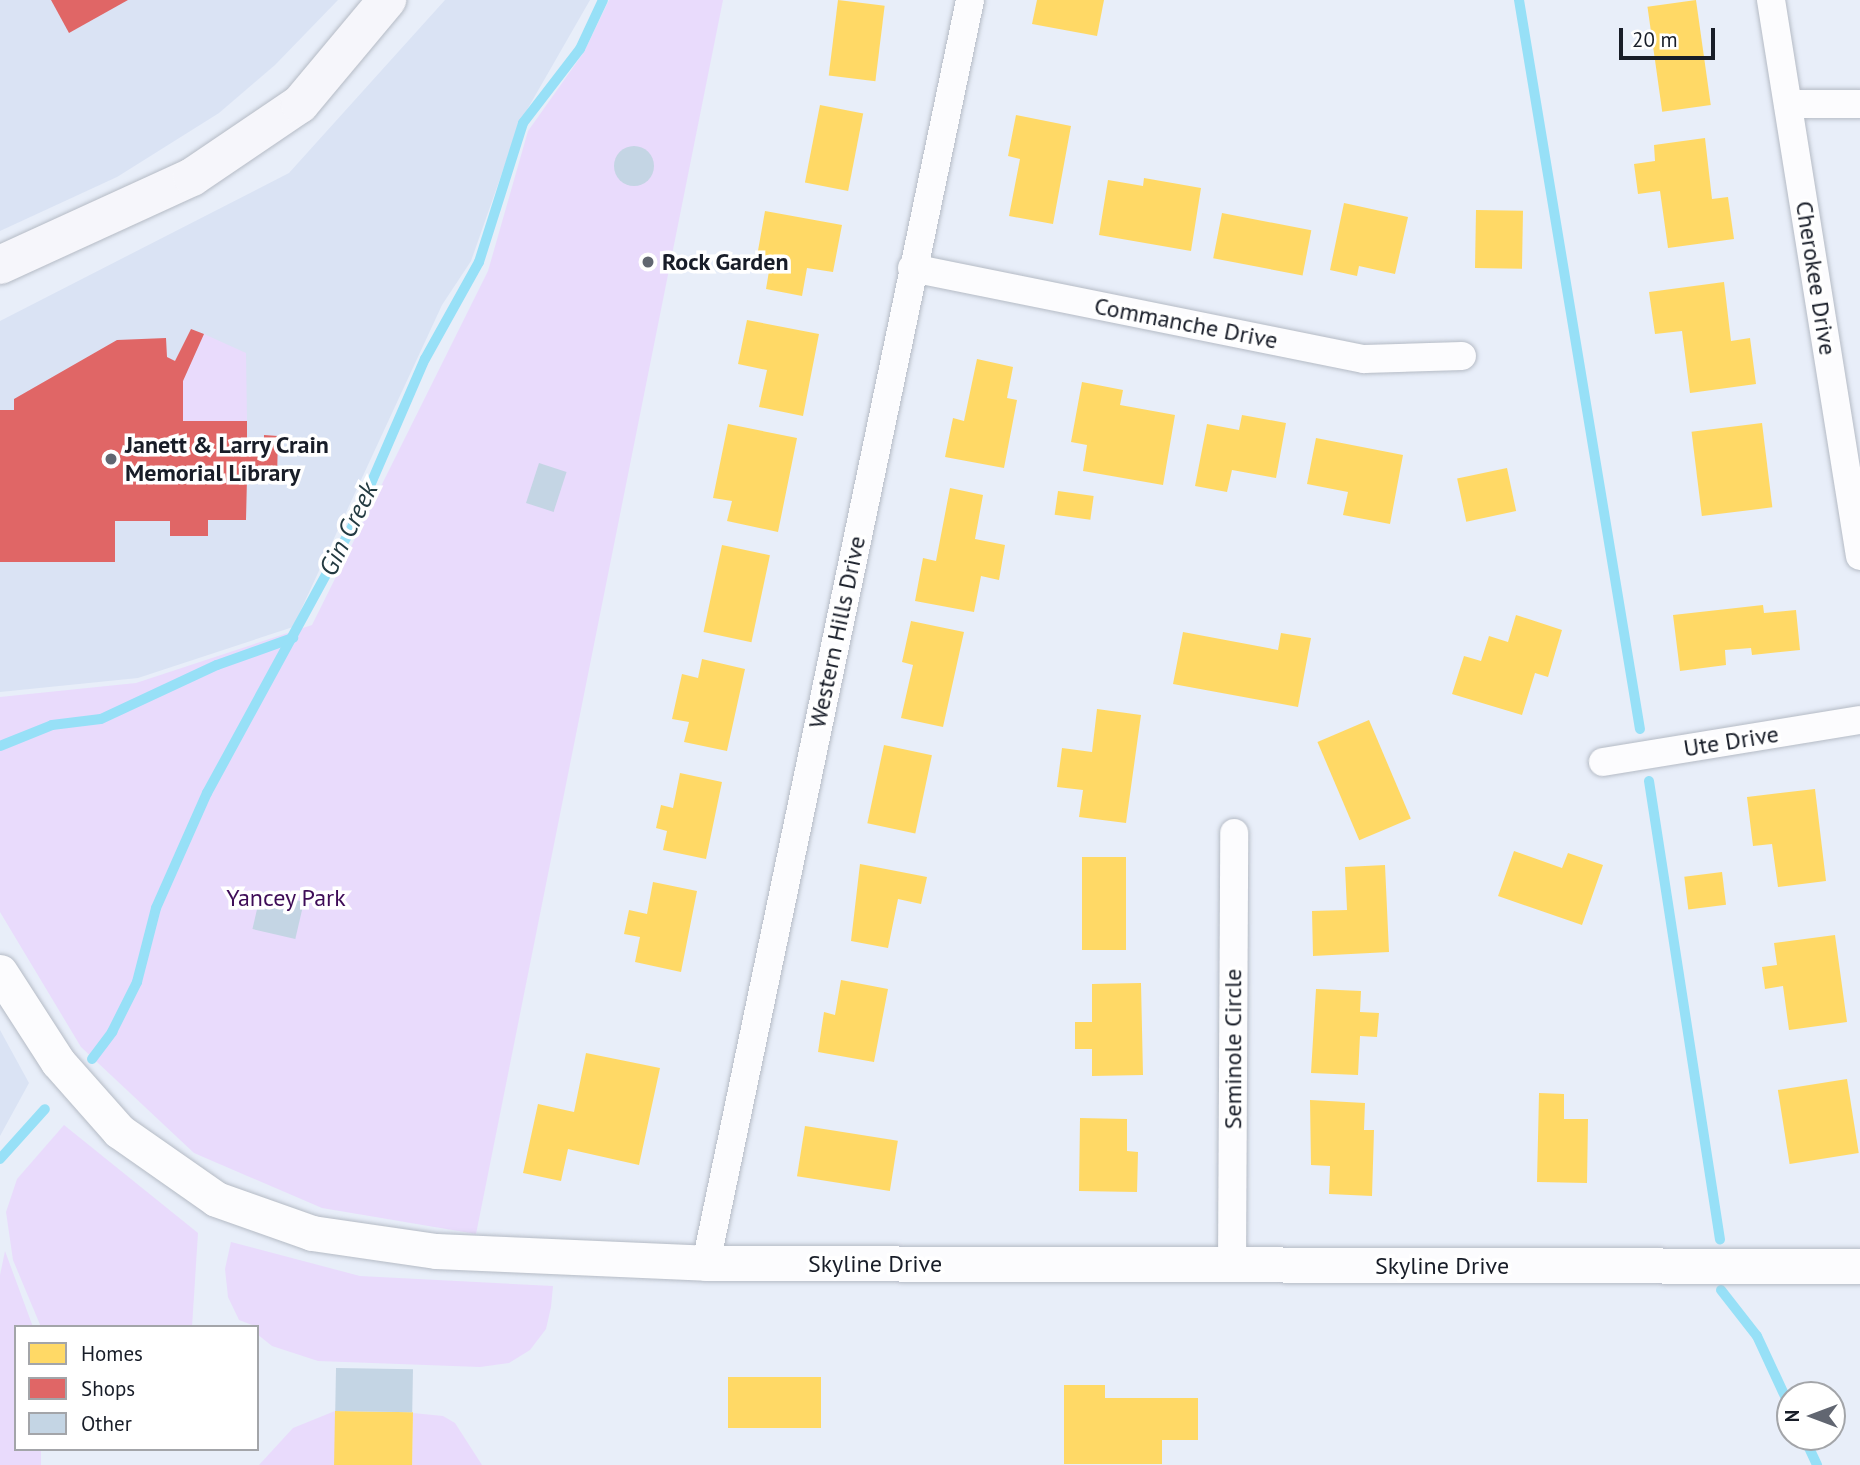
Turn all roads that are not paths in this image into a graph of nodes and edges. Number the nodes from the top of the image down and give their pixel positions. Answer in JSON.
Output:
{"nodes":[{"id":1,"x":387,"y":0,"type":"edge"},
{"id":2,"x":970,"y":0,"type":"edge"},
{"id":3,"x":1771,"y":0,"type":"edge"},
{"id":4,"x":1788,"y":104,"type":"junction"},
{"id":5,"x":1860,"y":104,"type":"edge"},
{"id":6,"x":0,"y":265,"type":"edge"},
{"id":7,"x":912,"y":268,"type":"junction"},
{"id":8,"x":1462,"y":356,"type":"dead end"},
{"id":9,"x":1860,"y":556,"type":"edge"},
{"id":10,"x":1860,"y":720,"type":"edge"},
{"id":11,"x":1603,"y":762,"type":"dead end"},
{"id":12,"x":1234,"y":833,"type":"dead end"},
{"id":13,"x":0,"y":972,"type":"edge"},
{"id":14,"x":706,"y":1264,"type":"junction"},
{"id":15,"x":1232,"y":1265,"type":"junction"},
{"id":16,"x":1860,"y":1266,"type":"edge"}],
"edges":[{"from":1,"to":6,"type":"main road"},
{"from":2,"to":7,"type":"street","name":"Western Hills Drive"},
{"from":3,"to":4,"type":"street","name":"Cherokee Drive"},
{"from":4,"to":5,"type":"street"},
{"from":4,"to":9,"type":"street","name":"Cherokee Drive"},
{"from":7,"to":8,"type":"street","name":"Commanche Drive"},
{"from":7,"to":14,"type":"street","name":"Western Hills Drive"},
{"from":10,"to":11,"type":"street","name":"Ute Drive"},
{"from":12,"to":15,"type":"street","name":"Seminole Circle"},
{"from":13,"to":14,"type":"street","name":"Skyline Drive"},
{"from":14,"to":15,"type":"street","name":"Skyline Drive"},
{"from":15,"to":16,"type":"street","name":"Skyline Drive"}]}
